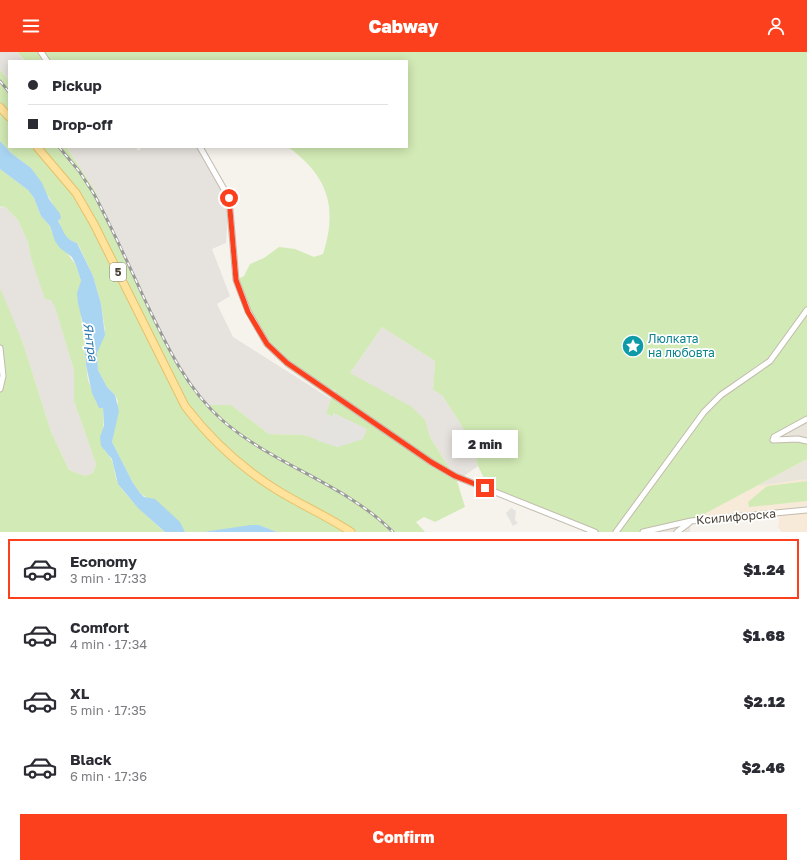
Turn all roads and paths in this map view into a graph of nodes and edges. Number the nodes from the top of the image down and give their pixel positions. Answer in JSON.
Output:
{"nodes":[{"id":1,"x":0,"y":107,"type":"edge"},
{"id":2,"x":8,"y":116,"type":"edge"},
{"id":3,"x":38,"y":148,"type":"edge"},
{"id":4,"x":201,"y":148,"type":"edge"},
{"id":5,"x":807,"y":310,"type":"edge"},
{"id":6,"x":0,"y":348,"type":"edge"},
{"id":7,"x":0,"y":389,"type":"edge"},
{"id":8,"x":807,"y":419,"type":"edge"},
{"id":9,"x":807,"y":441,"type":"edge"},
{"id":10,"x":807,"y":510,"type":"edge"},
{"id":11,"x":691,"y":521,"type":"junction"},
{"id":12,"x":351,"y":532,"type":"edge"},
{"id":13,"x":596,"y":532,"type":"edge"},
{"id":14,"x":616,"y":532,"type":"edge"},
{"id":15,"x":643,"y":532,"type":"edge"},
{"id":16,"x":677,"y":532,"type":"edge"}],
"edges":[{"from":1,"to":2,"type":"main road"},
{"from":3,"to":12,"type":"main road","number":"5"},
{"from":4,"to":13,"type":"street"},
{"from":5,"to":14,"type":"street"},
{"from":6,"to":7,"type":"street"},
{"from":8,"to":9,"type":"street"},
{"from":10,"to":11,"type":"street","name":"Ксилифорска"},
{"from":11,"to":15,"type":"street","name":"Ксилифорска"},
{"from":11,"to":16,"type":"street"}]}
